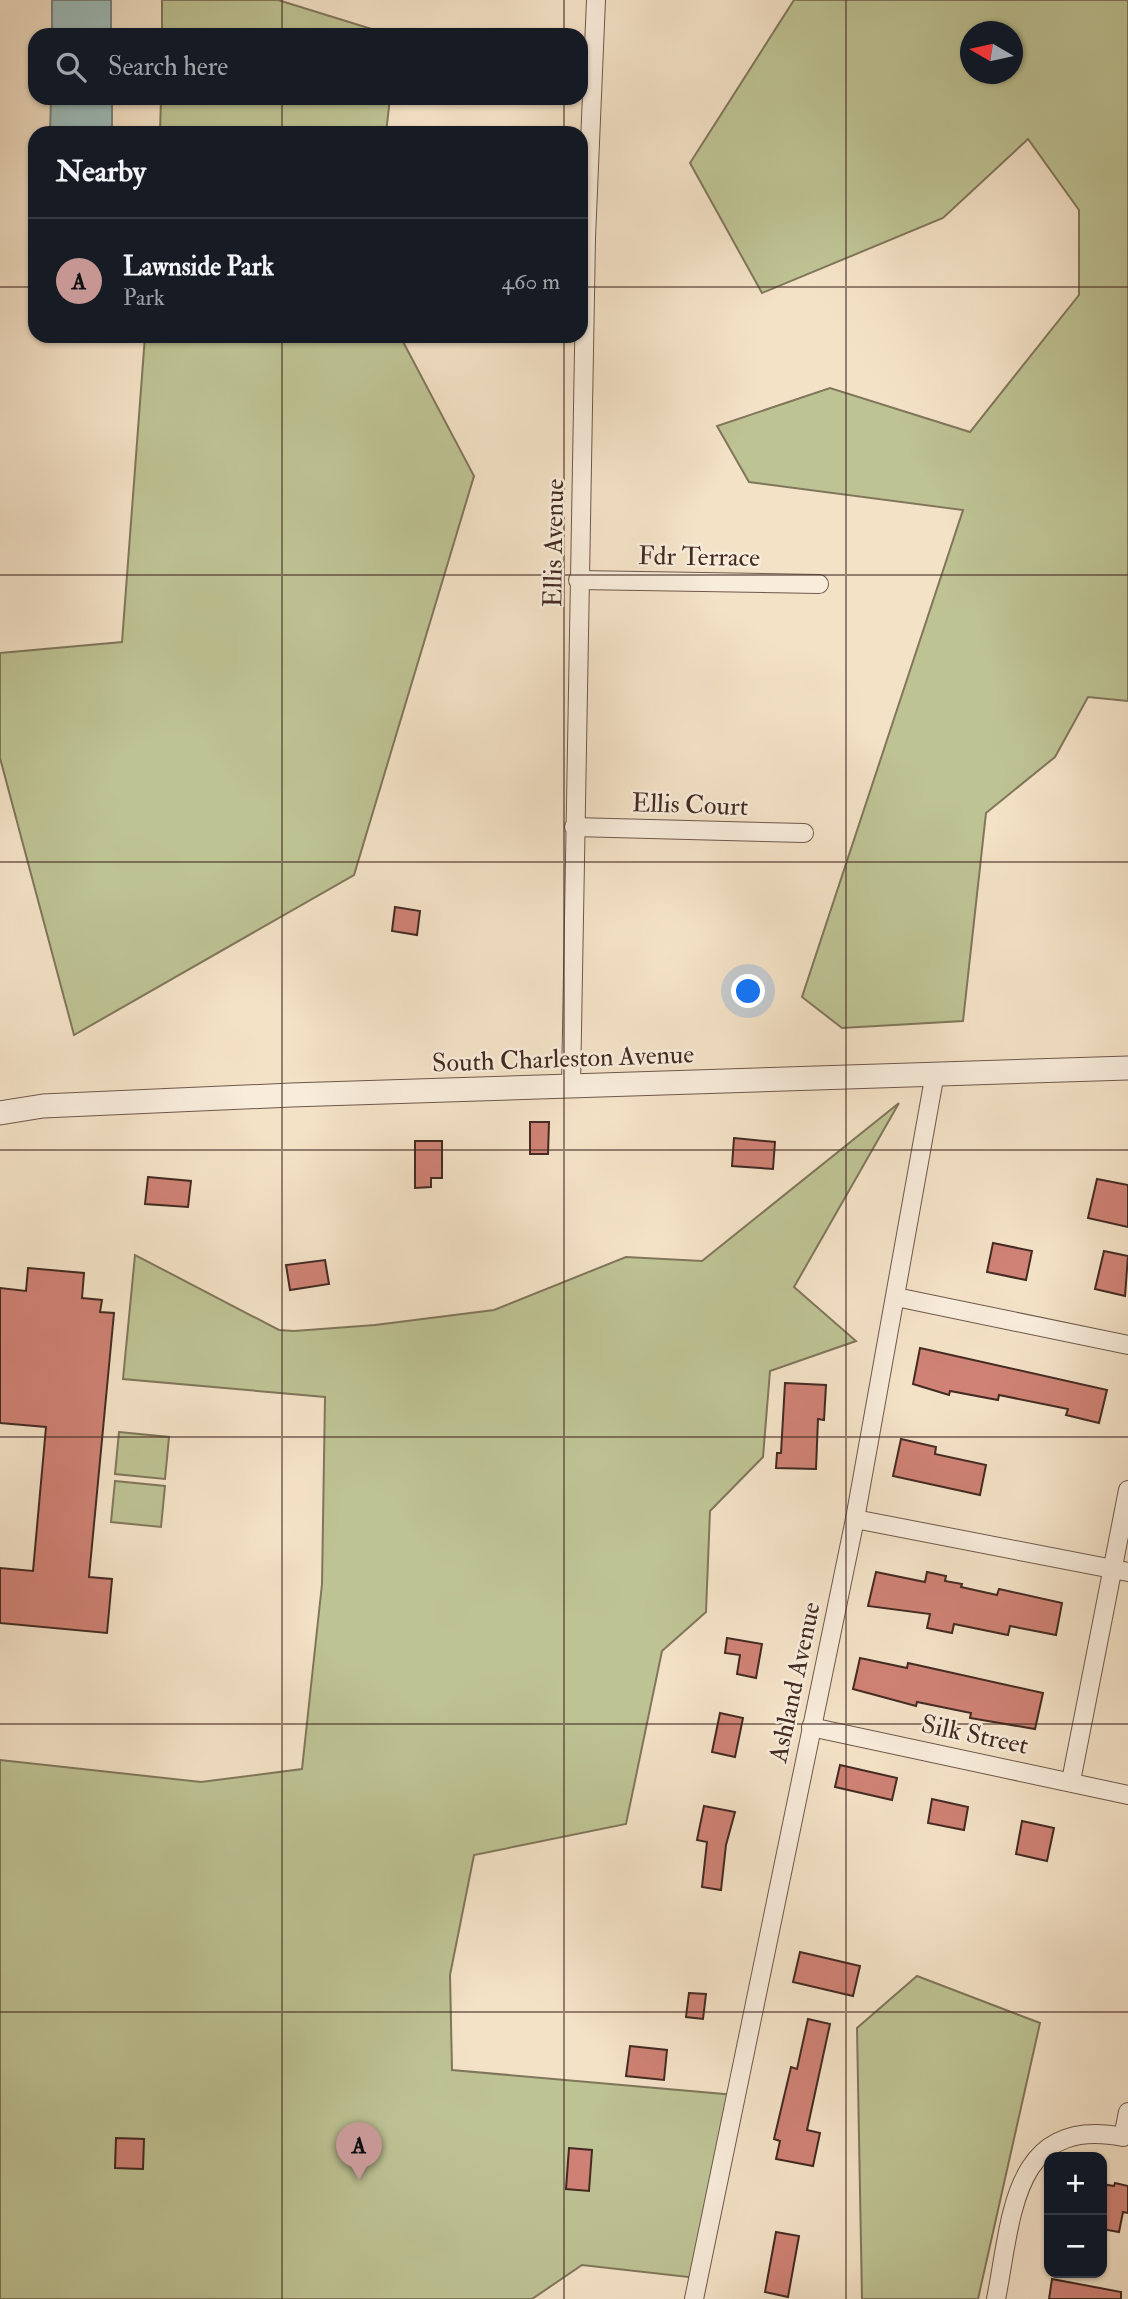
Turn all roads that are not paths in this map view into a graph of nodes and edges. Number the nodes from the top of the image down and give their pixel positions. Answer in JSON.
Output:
{"nodes":[{"id":1,"x":596,"y":0,"type":"edge"},
{"id":2,"x":588,"y":190,"type":"edge"},
{"id":3,"x":584,"y":343,"type":"edge"},
{"id":4,"x":578,"y":580,"type":"junction"},
{"id":5,"x":819,"y":584,"type":"dead end"},
{"id":6,"x":574,"y":827,"type":"junction"},
{"id":7,"x":804,"y":833,"type":"dead end"},
{"id":8,"x":1128,"y":1068,"type":"edge"},
{"id":9,"x":935,"y":1073,"type":"junction"},
{"id":10,"x":572,"y":1087,"type":"junction"},
{"id":11,"x":0,"y":1113,"type":"edge"},
{"id":12,"x":896,"y":1297,"type":"junction"},
{"id":13,"x":1128,"y":1345,"type":"edge"},
{"id":14,"x":1128,"y":1490,"type":"edge"},
{"id":15,"x":855,"y":1519,"type":"junction"},
{"id":16,"x":1121,"y":1570,"type":"edge"},
{"id":17,"x":811,"y":1727,"type":"junction"},
{"id":18,"x":1071,"y":1781,"type":"junction"},
{"id":19,"x":1128,"y":1794,"type":"edge"},
{"id":20,"x":1128,"y":2112,"type":"edge"},
{"id":21,"x":1126,"y":2138,"type":"edge"},
{"id":22,"x":694,"y":2299,"type":"edge"},
{"id":23,"x":996,"y":2299,"type":"edge"}],
"edges":[{"from":1,"to":2,"type":"street","name":"Ellis Avenue"},
{"from":3,"to":4,"type":"street","name":"Ellis Avenue"},
{"from":4,"to":5,"type":"street","name":"Fdr Terrace"},
{"from":4,"to":6,"type":"street","name":"Ellis Avenue"},
{"from":6,"to":7,"type":"street","name":"Ellis Court"},
{"from":6,"to":10,"type":"street","name":"Ellis Avenue"},
{"from":8,"to":9,"type":"street","name":"South Charleston Avenue"},
{"from":9,"to":10,"type":"street","name":"South Charleston Avenue"},
{"from":9,"to":12,"type":"street","name":"Ashland Avenue"},
{"from":10,"to":11,"type":"street","name":"South Charleston Avenue"},
{"from":12,"to":13,"type":"street"},
{"from":12,"to":15,"type":"street","name":"Ashland Avenue"},
{"from":14,"to":16,"type":"street"},
{"from":15,"to":16,"type":"street"},
{"from":15,"to":17,"type":"street","name":"Ashland Avenue"},
{"from":16,"to":18,"type":"street"},
{"from":17,"to":18,"type":"street","name":"Silk Street"},
{"from":17,"to":22,"type":"street","name":"Ashland Avenue"},
{"from":18,"to":19,"type":"street","name":"Silk Street"},
{"from":20,"to":21,"type":"street"},
{"from":21,"to":23,"type":"street"}]}
